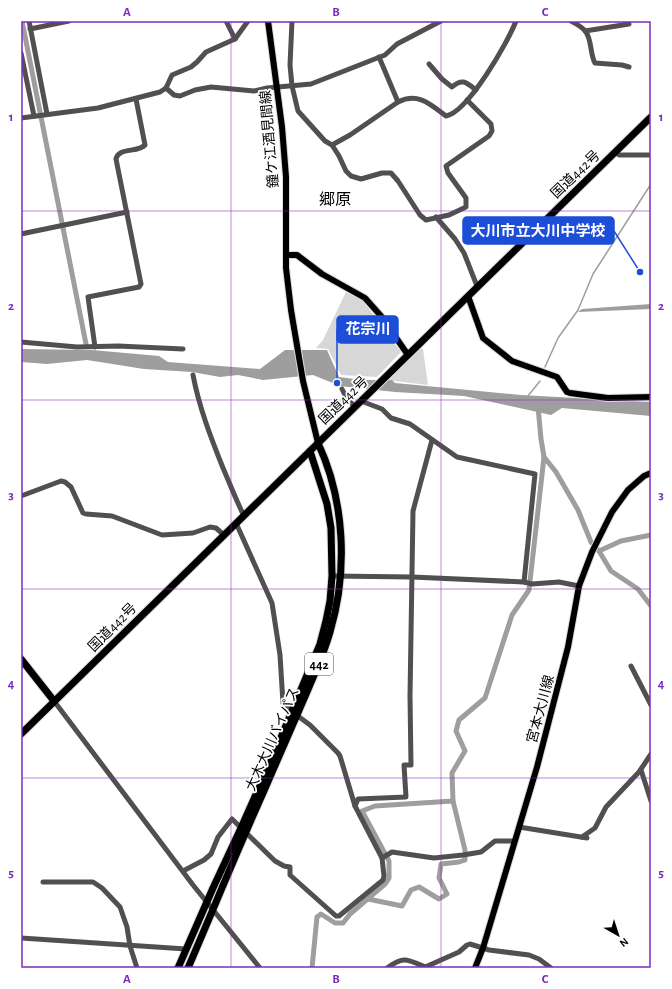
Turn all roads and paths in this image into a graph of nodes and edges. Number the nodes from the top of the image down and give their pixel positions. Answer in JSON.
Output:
{"nodes":[{"id":1,"x":29,"y":21,"type":"edge"},
{"id":2,"x":69,"y":21,"type":"edge"},
{"id":3,"x":226,"y":21,"type":"edge"},
{"id":4,"x":248,"y":21,"type":"edge"},
{"id":5,"x":268,"y":21,"type":"edge"},
{"id":6,"x":292,"y":21,"type":"edge"},
{"id":7,"x":441,"y":21,"type":"edge"},
{"id":8,"x":516,"y":21,"type":"edge"},
{"id":9,"x":571,"y":21,"type":"edge"},
{"id":10,"x":629,"y":24,"type":"dead end"},
{"id":11,"x":30,"y":29,"type":"junction"},
{"id":12,"x":584,"y":30,"type":"junction"},
{"id":13,"x":235,"y":39,"type":"junction"},
{"id":14,"x":21,"y":52,"type":"edge"},
{"id":15,"x":379,"y":57,"type":"junction"},
{"id":16,"x":429,"y":64,"type":"dead end"},
{"id":17,"x":629,"y":67,"type":"dead end"},
{"id":18,"x":292,"y":86,"type":"junction"},
{"id":19,"x":276,"y":87,"type":"junction"},
{"id":20,"x":166,"y":88,"type":"junction"},
{"id":21,"x":476,"y":90,"type":"junction"},
{"id":22,"x":136,"y":99,"type":"junction"},
{"id":23,"x":467,"y":100,"type":"junction"},
{"id":24,"x":398,"y":102,"type":"junction"},
{"id":25,"x":41,"y":115,"type":"junction"},
{"id":26,"x":651,"y":117,"type":"edge"},
{"id":27,"x":21,"y":118,"type":"edge"},
{"id":28,"x":332,"y":145,"type":"junction"},
{"id":29,"x":616,"y":152,"type":"junction"},
{"id":30,"x":651,"y":155,"type":"edge"},
{"id":31,"x":127,"y":212,"type":"junction"},
{"id":32,"x":436,"y":217,"type":"junction"},
{"id":33,"x":21,"y":234,"type":"edge"},
{"id":34,"x":287,"y":255,"type":"junction"},
{"id":35,"x":477,"y":286,"type":"junction"},
{"id":36,"x":468,"y":296,"type":"junction"},
{"id":37,"x":21,"y":342,"type":"edge"},
{"id":38,"x":95,"y":347,"type":"junction"},
{"id":39,"x":183,"y":350,"type":"dead end"},
{"id":40,"x":408,"y":355,"type":"junction"},
{"id":41,"x":193,"y":375,"type":"dead end"},
{"id":42,"x":342,"y":389,"type":"dead end"},
{"id":43,"x":651,"y":397,"type":"edge"},
{"id":44,"x":361,"y":401,"type":"junction"},
{"id":45,"x":355,"y":407,"type":"junction"},
{"id":46,"x":321,"y":439,"type":"junction"},
{"id":47,"x":432,"y":440,"type":"junction"},
{"id":48,"x":310,"y":451,"type":"junction"},
{"id":49,"x":651,"y":473,"type":"edge"},
{"id":50,"x":21,"y":496,"type":"edge"},
{"id":51,"x":244,"y":516,"type":"junction"},
{"id":52,"x":236,"y":523,"type":"junction"},
{"id":53,"x":224,"y":536,"type":"junction"},
{"id":54,"x":332,"y":576,"type":"junction"},
{"id":55,"x":341,"y":576,"type":"junction"},
{"id":56,"x":412,"y":577,"type":"junction"},
{"id":57,"x":528,"y":583,"type":"junction"},
{"id":58,"x":579,"y":586,"type":"junction"},
{"id":59,"x":21,"y":659,"type":"edge"},
{"id":60,"x":631,"y":666,"type":"dead end"},
{"id":61,"x":54,"y":701,"type":"junction"},
{"id":62,"x":651,"y":705,"type":"edge"},
{"id":63,"x":294,"y":713,"type":"junction"},
{"id":64,"x":21,"y":734,"type":"edge"},
{"id":65,"x":651,"y":754,"type":"edge"},
{"id":66,"x":640,"y":770,"type":"junction"},
{"id":67,"x":651,"y":801,"type":"edge"},
{"id":68,"x":355,"y":806,"type":"junction"},
{"id":69,"x":519,"y":827,"type":"junction"},
{"id":70,"x":244,"y":830,"type":"junction"},
{"id":71,"x":514,"y":841,"type":"junction"},
{"id":72,"x":385,"y":857,"type":"junction"},
{"id":73,"x":183,"y":871,"type":"junction"},
{"id":74,"x":43,"y":882,"type":"dead end"},
{"id":75,"x":207,"y":902,"type":"junction"},
{"id":76,"x":213,"y":910,"type":"junction"},
{"id":77,"x":21,"y":938,"type":"edge"},
{"id":78,"x":130,"y":946,"type":"junction"},
{"id":79,"x":483,"y":948,"type":"junction"},
{"id":80,"x":186,"y":949,"type":"junction"},
{"id":81,"x":424,"y":967,"type":"edge"},
{"id":82,"x":137,"y":968,"type":"edge"},
{"id":83,"x":178,"y":968,"type":"edge"},
{"id":84,"x":188,"y":968,"type":"edge"},
{"id":85,"x":260,"y":968,"type":"edge"},
{"id":86,"x":387,"y":968,"type":"edge"},
{"id":87,"x":475,"y":968,"type":"edge"},
{"id":88,"x":551,"y":968,"type":"edge"}],
"edges":[{"from":1,"to":11,"type":"street"},
{"from":2,"to":11,"type":"street"},
{"from":3,"to":13,"type":"street"},
{"from":4,"to":13,"type":"street"},
{"from":5,"to":19,"type":"main road","name":"鐘ケ江酒見間線"},
{"from":6,"to":18,"type":"street"},
{"from":7,"to":15,"type":"street"},
{"from":8,"to":21,"type":"street"},
{"from":9,"to":12,"type":"street"},
{"from":10,"to":12,"type":"street"},
{"from":11,"to":25,"type":"street"},
{"from":12,"to":17,"type":"street"},
{"from":13,"to":20,"type":"street"},
{"from":14,"to":25,"type":"street"},
{"from":15,"to":18,"type":"street"},
{"from":15,"to":24,"type":"street"},
{"from":16,"to":21,"type":"street"},
{"from":18,"to":19,"type":"street"},
{"from":18,"to":28,"type":"street"},
{"from":19,"to":20,"type":"street"},
{"from":19,"to":34,"type":"main road","name":"鐘ケ江酒見間線"},
{"from":20,"to":22,"type":"street"},
{"from":21,"to":23,"type":"street"},
{"from":22,"to":25,"type":"street"},
{"from":22,"to":31,"type":"street"},
{"from":23,"to":24,"type":"street"},
{"from":23,"to":32,"type":"street"},
{"from":24,"to":28,"type":"street"},
{"from":25,"to":27,"type":"street"},
{"from":26,"to":29,"type":"highway","name":"国道442号"},
{"from":28,"to":32,"type":"street"},
{"from":29,"to":30,"type":"street"},
{"from":29,"to":35,"type":"highway","name":"国道442号"},
{"from":31,"to":33,"type":"street"},
{"from":31,"to":38,"type":"street"},
{"from":32,"to":35,"type":"street"},
{"from":34,"to":40,"type":"main road"},
{"from":34,"to":46,"type":"main road","name":"鐘ケ江酒見間線"},
{"from":35,"to":36,"type":"highway","name":"国道442号"},
{"from":36,"to":40,"type":"highway","name":"国道442号"},
{"from":36,"to":43,"type":"main road"},
{"from":37,"to":38,"type":"street"},
{"from":38,"to":39,"type":"street"},
{"from":40,"to":44,"type":"highway","name":"国道442号"},
{"from":41,"to":51,"type":"street"},
{"from":42,"to":45,"type":"street"},
{"from":44,"to":45,"type":"highway","name":"国道442号"},
{"from":44,"to":47,"type":"street"},
{"from":45,"to":46,"type":"highway","name":"国道442号"},
{"from":46,"to":48,"type":"highway","name":"国道442号"},
{"from":46,"to":55,"type":"highway","name":"大木大川バイパス","number":"442"},
{"from":47,"to":56,"type":"street"},
{"from":47,"to":57,"type":"street"},
{"from":48,"to":51,"type":"highway","name":"国道442号"},
{"from":48,"to":54,"type":"highway","name":"大木大川バイパス","number":"442"},
{"from":49,"to":58,"type":"main road","name":"宮本大川線"},
{"from":50,"to":53,"type":"street"},
{"from":51,"to":52,"type":"highway","name":"国道442号"},
{"from":52,"to":53,"type":"highway","name":"国道442号"},
{"from":52,"to":63,"type":"street"},
{"from":53,"to":61,"type":"highway","name":"国道442号"},
{"from":54,"to":55,"type":"street"},
{"from":54,"to":63,"type":"highway","name":"大木大川バイパス","number":"442"},
{"from":55,"to":56,"type":"street"},
{"from":55,"to":63,"type":"highway","name":"大木大川バイパス","number":"442"},
{"from":56,"to":57,"type":"street"},
{"from":56,"to":68,"type":"street"},
{"from":57,"to":58,"type":"street"},
{"from":58,"to":69,"type":"main road","name":"宮本大川線"},
{"from":59,"to":61,"type":"highway"},
{"from":60,"to":62,"type":"street"},
{"from":61,"to":64,"type":"highway","name":"国道442号"},
{"from":61,"to":73,"type":"street"},
{"from":63,"to":68,"type":"street"},
{"from":63,"to":70,"type":"highway","name":"大木大川バイパス","number":"442"},
{"from":65,"to":66,"type":"street"},
{"from":66,"to":67,"type":"street"},
{"from":66,"to":69,"type":"street"},
{"from":68,"to":72,"type":"street"},
{"from":69,"to":71,"type":"main road","name":"宮本大川線"},
{"from":70,"to":72,"type":"street"},
{"from":70,"to":73,"type":"street"},
{"from":70,"to":75,"type":"highway","name":"大木大川バイパス","number":"442"},
{"from":70,"to":76,"type":"highway","name":"大木大川バイパス","number":"442"},
{"from":71,"to":72,"type":"street"},
{"from":71,"to":79,"type":"main road","name":"宮本大川線"},
{"from":73,"to":75,"type":"street"},
{"from":74,"to":78,"type":"street"},
{"from":75,"to":76,"type":"street"},
{"from":75,"to":80,"type":"highway","name":"大木大川バイパス","number":"442"},
{"from":76,"to":84,"type":"highway","name":"大木大川バイパス","number":"442"},
{"from":76,"to":85,"type":"street"},
{"from":77,"to":78,"type":"street"},
{"from":78,"to":80,"type":"street"},
{"from":78,"to":82,"type":"street"},
{"from":79,"to":81,"type":"street"},
{"from":79,"to":87,"type":"main road","name":"宮本大川線"},
{"from":79,"to":88,"type":"street"},
{"from":80,"to":83,"type":"highway","name":"大木大川バイパス","number":"442"},
{"from":81,"to":86,"type":"street"}]}
